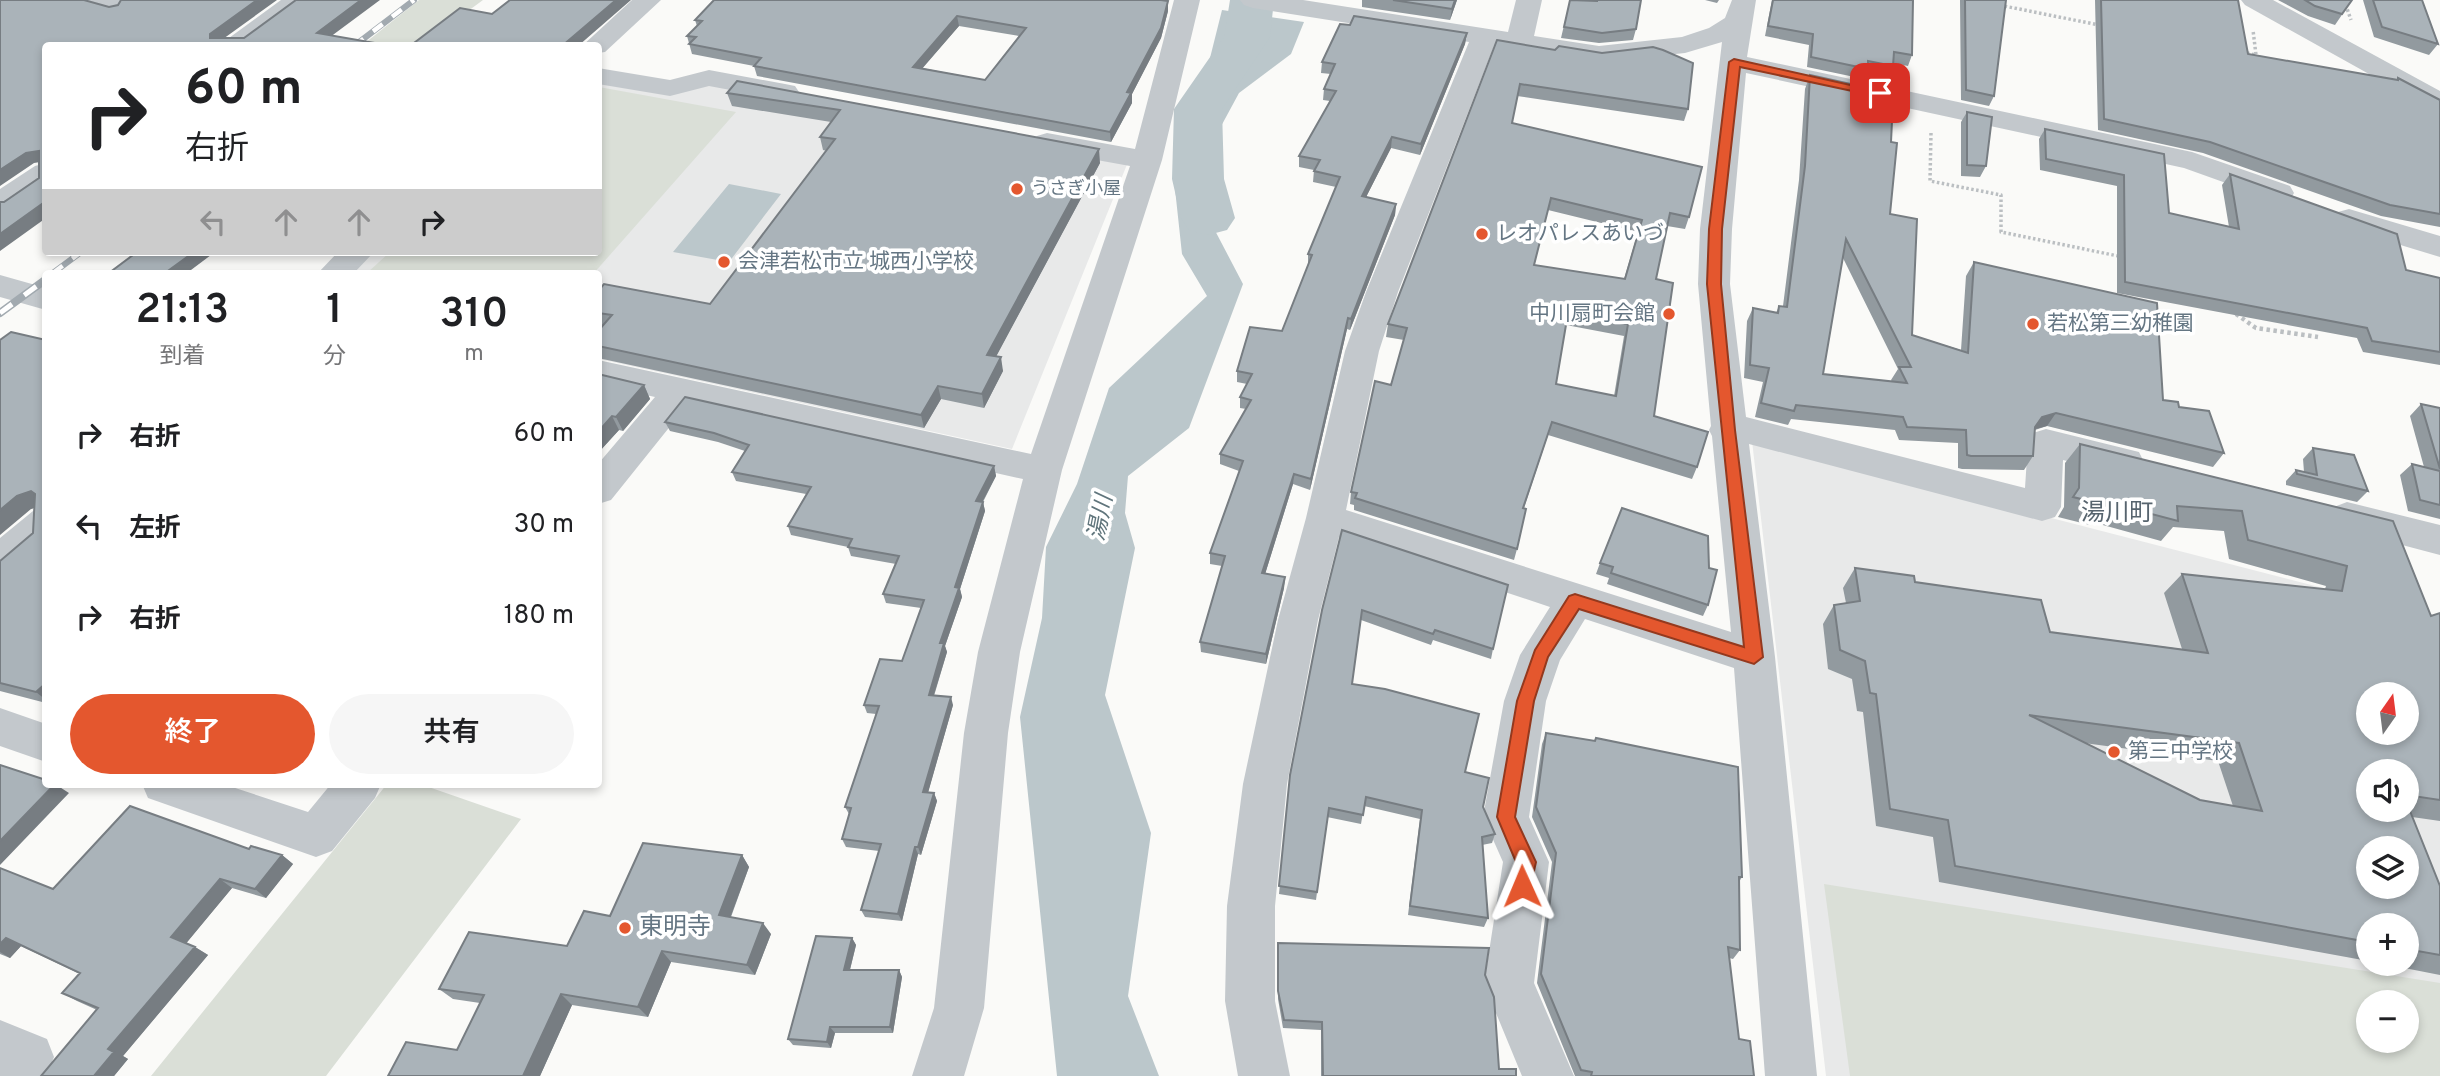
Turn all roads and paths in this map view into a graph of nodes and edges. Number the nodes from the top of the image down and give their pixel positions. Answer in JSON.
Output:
{"nodes":[{"id":1,"x":298,"y":0,"type":"edge"},
{"id":2,"x":648,"y":0,"type":"edge"},
{"id":3,"x":1187,"y":0,"type":"edge"},
{"id":4,"x":1253,"y":0,"type":"edge"},
{"id":5,"x":1529,"y":0,"type":"edge"},
{"id":6,"x":1994,"y":0,"type":"edge"},
{"id":7,"x":2254,"y":0,"type":"edge"},
{"id":8,"x":1345,"y":10,"type":"edge"},
{"id":9,"x":1740,"y":11,"type":"edge"},
{"id":10,"x":2112,"y":27,"type":"edge"},
{"id":11,"x":2253,"y":27,"type":"dead end"},
{"id":12,"x":1502,"y":38,"type":"junction"},
{"id":13,"x":237,"y":42,"type":"edge"},
{"id":14,"x":600,"y":42,"type":"edge"},
{"id":15,"x":1685,"y":45,"type":"junction"},
{"id":16,"x":2230,"y":50,"type":"edge"},
{"id":17,"x":1734,"y":67,"type":"junction"},
{"id":18,"x":602,"y":77,"type":"edge"},
{"id":19,"x":805,"y":96,"type":"edge"},
{"id":20,"x":2440,"y":102,"type":"edge"},
{"id":21,"x":1931,"y":104,"type":"junction"},
{"id":22,"x":1024,"y":137,"type":"edge"},
{"id":23,"x":1147,"y":160,"type":"junction"},
{"id":24,"x":42,"y":175,"type":"edge"},
{"id":25,"x":0,"y":203,"type":"edge"},
{"id":26,"x":2440,"y":247,"type":"edge"},
{"id":27,"x":353,"y":256,"type":"edge"},
{"id":28,"x":2132,"y":259,"type":"edge"},
{"id":29,"x":337,"y":270,"type":"edge"},
{"id":30,"x":0,"y":286,"type":"edge"},
{"id":31,"x":42,"y":298,"type":"edge"},
{"id":32,"x":2234,"y":313,"type":"edge"},
{"id":33,"x":2318,"y":337,"type":"edge"},
{"id":34,"x":602,"y":373,"type":"edge"},
{"id":35,"x":679,"y":391,"type":"junction"},
{"id":36,"x":1727,"y":430,"type":"junction"},
{"id":37,"x":1044,"y":470,"type":"junction"},
{"id":38,"x":2164,"y":471,"type":"edge"},
{"id":39,"x":602,"y":485,"type":"edge"},
{"id":40,"x":2309,"y":507,"type":"edge"},
{"id":41,"x":1325,"y":518,"type":"junction"},
{"id":42,"x":42,"y":525,"type":"edge"},
{"id":43,"x":2440,"y":540,"type":"edge"},
{"id":44,"x":0,"y":561,"type":"edge"},
{"id":45,"x":1575,"y":601,"type":"junction"},
{"id":46,"x":1754,"y":657,"type":"junction"},
{"id":47,"x":0,"y":727,"type":"edge"},
{"id":48,"x":42,"y":742,"type":"edge"},
{"id":49,"x":177,"y":788,"type":"edge"},
{"id":50,"x":356,"y":788,"type":"edge"},
{"id":51,"x":0,"y":1045,"type":"edge"},
{"id":52,"x":15,"y":1076,"type":"edge"},
{"id":53,"x":938,"y":1076,"type":"edge"},
{"id":54,"x":1264,"y":1076,"type":"edge"},
{"id":55,"x":1548,"y":1076,"type":"edge"},
{"id":56,"x":1791,"y":1076,"type":"edge"}],
"edges":[{"from":1,"to":13,"type":"street"},
{"from":2,"to":14,"type":"street"},
{"from":3,"to":23,"type":"street"},
{"from":4,"to":8,"type":"street"},
{"from":5,"to":12,"type":"street"},
{"from":6,"to":10,"type":"path"},
{"from":7,"to":20,"type":"street"},
{"from":8,"to":12,"type":"street"},
{"from":9,"to":15,"type":"street"},
{"from":9,"to":17,"type":"street"},
{"from":11,"to":16,"type":"path"},
{"from":12,"to":15,"type":"street"},
{"from":12,"to":41,"type":"street"},
{"from":15,"to":17,"type":"street"},
{"from":17,"to":21,"type":"street"},
{"from":17,"to":36,"type":"street"},
{"from":18,"to":19,"type":"street"},
{"from":21,"to":26,"type":"street"},
{"from":21,"to":28,"type":"path"},
{"from":22,"to":23,"type":"street"},
{"from":23,"to":37,"type":"street"},
{"from":24,"to":25,"type":"street"},
{"from":27,"to":29,"type":"street"},
{"from":30,"to":31,"type":"street"},
{"from":32,"to":33,"type":"path"},
{"from":34,"to":35,"type":"street"},
{"from":35,"to":37,"type":"street"},
{"from":35,"to":39,"type":"street"},
{"from":36,"to":38,"type":"street"},
{"from":36,"to":46,"type":"street"},
{"from":37,"to":53,"type":"street"},
{"from":40,"to":43,"type":"street"},
{"from":41,"to":45,"type":"street"},
{"from":41,"to":54,"type":"street"},
{"from":42,"to":44,"type":"street"},
{"from":45,"to":46,"type":"street"},
{"from":45,"to":55,"type":"street"},
{"from":46,"to":56,"type":"street"},
{"from":47,"to":48,"type":"street"},
{"from":49,"to":50,"type":"street"},
{"from":51,"to":52,"type":"street"}]}
